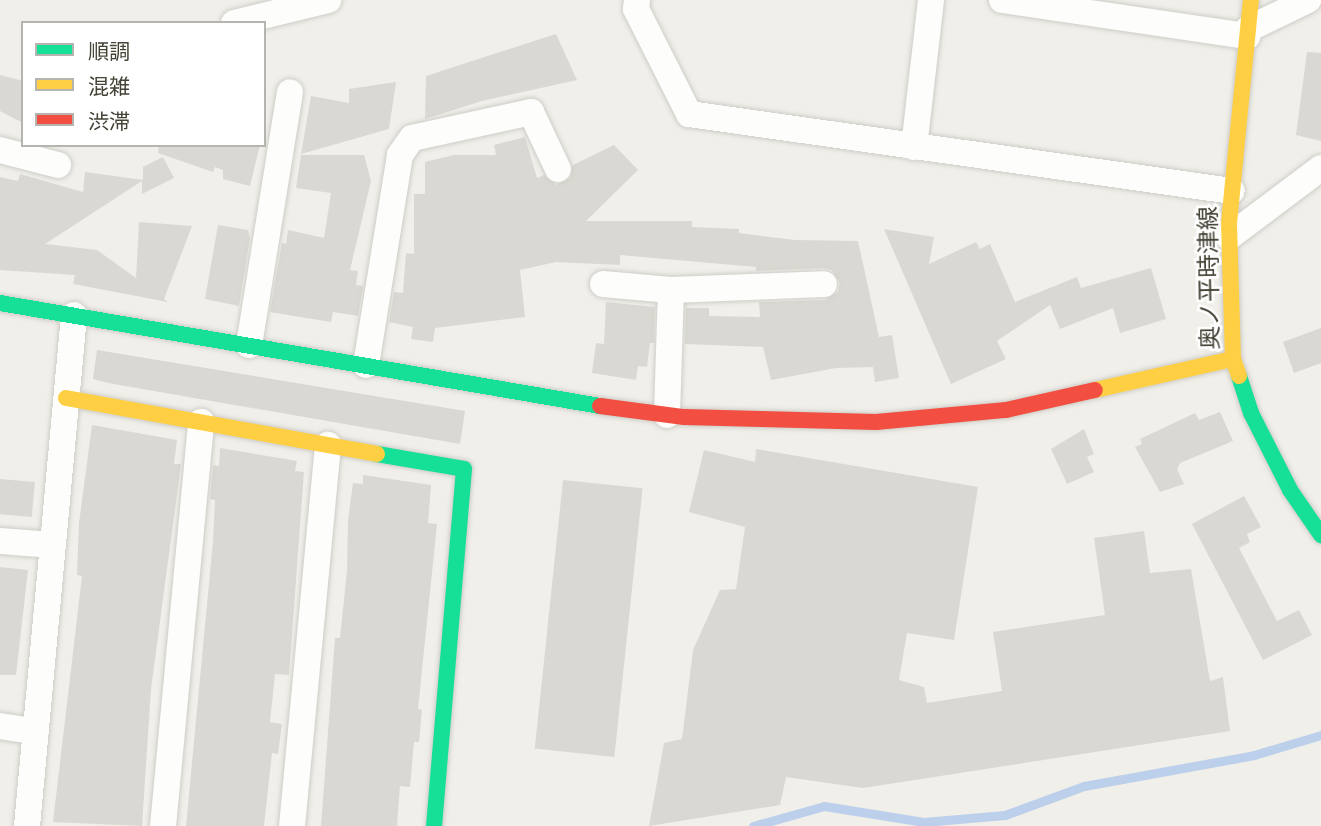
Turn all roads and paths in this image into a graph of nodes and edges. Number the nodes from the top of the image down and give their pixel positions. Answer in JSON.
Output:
{"nodes":[{"id":1,"x":328,"y":0,"type":"edge"},
{"id":2,"x":638,"y":0,"type":"edge"},
{"id":3,"x":931,"y":0,"type":"edge"},
{"id":4,"x":1002,"y":0,"type":"edge"},
{"id":5,"x":1251,"y":0,"type":"edge"},
{"id":6,"x":1308,"y":0,"type":"edge"},
{"id":7,"x":242,"y":21,"type":"edge"},
{"id":8,"x":1248,"y":32,"type":"junction"},
{"id":9,"x":290,"y":92,"type":"dead end"},
{"id":10,"x":914,"y":147,"type":"junction"},
{"id":11,"x":0,"y":149,"type":"edge"},
{"id":12,"x":58,"y":165,"type":"dead end"},
{"id":13,"x":1321,"y":168,"type":"edge"},
{"id":14,"x":558,"y":169,"type":"dead end"},
{"id":15,"x":1232,"y":191,"type":"junction"},
{"id":16,"x":1229,"y":237,"type":"junction"},
{"id":17,"x":603,"y":284,"type":"dead end"},
{"id":18,"x":824,"y":284,"type":"dead end"},
{"id":19,"x":671,"y":290,"type":"junction"},
{"id":20,"x":0,"y":303,"type":"edge"},
{"id":21,"x":74,"y":315,"type":"junction"},
{"id":22,"x":249,"y":345,"type":"junction"},
{"id":23,"x":1233,"y":359,"type":"junction"},
{"id":24,"x":366,"y":365,"type":"junction"},
{"id":25,"x":66,"y":398,"type":"junction"},
{"id":26,"x":667,"y":415,"type":"junction"},
{"id":27,"x":201,"y":422,"type":"junction"},
{"id":28,"x":327,"y":445,"type":"junction"},
{"id":29,"x":1321,"y":535,"type":"edge"},
{"id":30,"x":0,"y":541,"type":"edge"},
{"id":31,"x":52,"y":545,"type":"junction"},
{"id":32,"x":0,"y":726,"type":"edge"},
{"id":33,"x":36,"y":732,"type":"junction"},
{"id":34,"x":27,"y":826,"type":"edge"},
{"id":35,"x":163,"y":826,"type":"edge"},
{"id":36,"x":292,"y":826,"type":"edge"},
{"id":37,"x":434,"y":826,"type":"edge"}],
"edges":[{"from":1,"to":7,"type":"street"},
{"from":2,"to":10,"type":"street"},
{"from":3,"to":10,"type":"street"},
{"from":4,"to":8,"type":"street"},
{"from":5,"to":8,"type":"street","name":"奥ノ平時津線"},
{"from":6,"to":8,"type":"street"},
{"from":8,"to":15,"type":"street","name":"奥ノ平時津線"},
{"from":9,"to":22,"type":"street"},
{"from":10,"to":15,"type":"street"},
{"from":11,"to":12,"type":"street"},
{"from":13,"to":16,"type":"street"},
{"from":14,"to":24,"type":"street"},
{"from":15,"to":16,"type":"street","name":"奥ノ平時津線"},
{"from":16,"to":23,"type":"street","name":"奥ノ平時津線"},
{"from":17,"to":19,"type":"street"},
{"from":18,"to":19,"type":"street"},
{"from":19,"to":26,"type":"street"},
{"from":20,"to":21,"type":"street"},
{"from":21,"to":22,"type":"street"},
{"from":21,"to":25,"type":"street"},
{"from":22,"to":24,"type":"street"},
{"from":23,"to":26,"type":"street"},
{"from":23,"to":29,"type":"street","name":"奥ノ平時津線"},
{"from":24,"to":26,"type":"street"},
{"from":25,"to":27,"type":"street"},
{"from":25,"to":31,"type":"street"},
{"from":27,"to":28,"type":"street"},
{"from":27,"to":35,"type":"street"},
{"from":28,"to":36,"type":"street"},
{"from":28,"to":37,"type":"street"},
{"from":30,"to":31,"type":"street"},
{"from":31,"to":33,"type":"street"},
{"from":32,"to":33,"type":"street"},
{"from":33,"to":34,"type":"street"}]}
